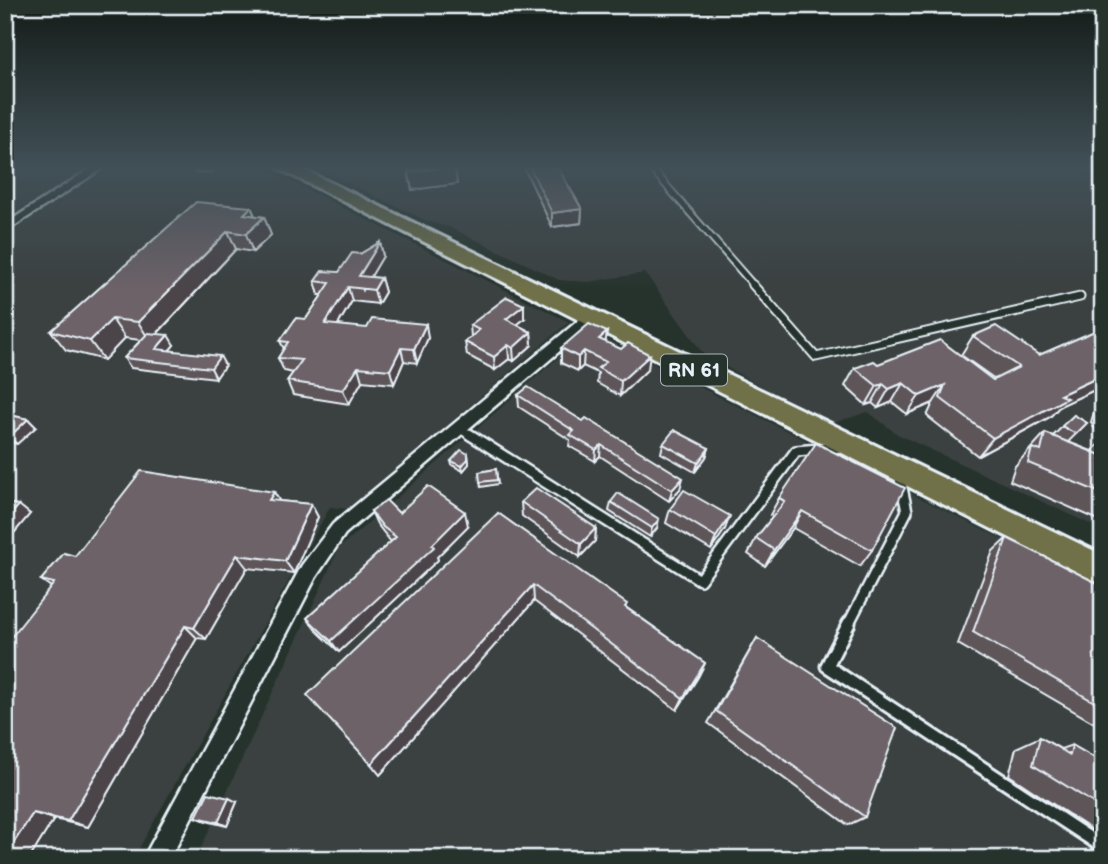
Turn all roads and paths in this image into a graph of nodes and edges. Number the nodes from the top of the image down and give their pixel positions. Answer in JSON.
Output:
{"nodes":[{"id":1,"x":37,"y":208,"type":"edge"},
{"id":2,"x":366,"y":208,"type":"edge"},
{"id":3,"x":686,"y":208,"type":"edge"},
{"id":4,"x":5,"y":229,"type":"edge"},
{"id":5,"x":1080,"y":297,"type":"dead end"},
{"id":6,"x":590,"y":318,"type":"junction"},
{"id":7,"x":459,"y":428,"type":"junction"},
{"id":8,"x":848,"y":447,"type":"junction"},
{"id":9,"x":899,"y":472,"type":"junction"},
{"id":10,"x":1103,"y":571,"type":"edge"},
{"id":11,"x":1103,"y":847,"type":"edge"},
{"id":12,"x":156,"y":859,"type":"edge"}],
"edges":[{"from":1,"to":4,"type":"street"},
{"from":2,"to":6,"type":"main road","number":"RN 61"},
{"from":3,"to":5,"type":"lane"},
{"from":6,"to":7,"type":"street"},
{"from":6,"to":8,"type":"main road","number":"RN 61"},
{"from":7,"to":8,"type":"lane"},
{"from":7,"to":12,"type":"street"},
{"from":8,"to":9,"type":"main road","number":"RN 61"},
{"from":9,"to":10,"type":"main road","number":"RN 61"},
{"from":9,"to":11,"type":"lane"}]}
